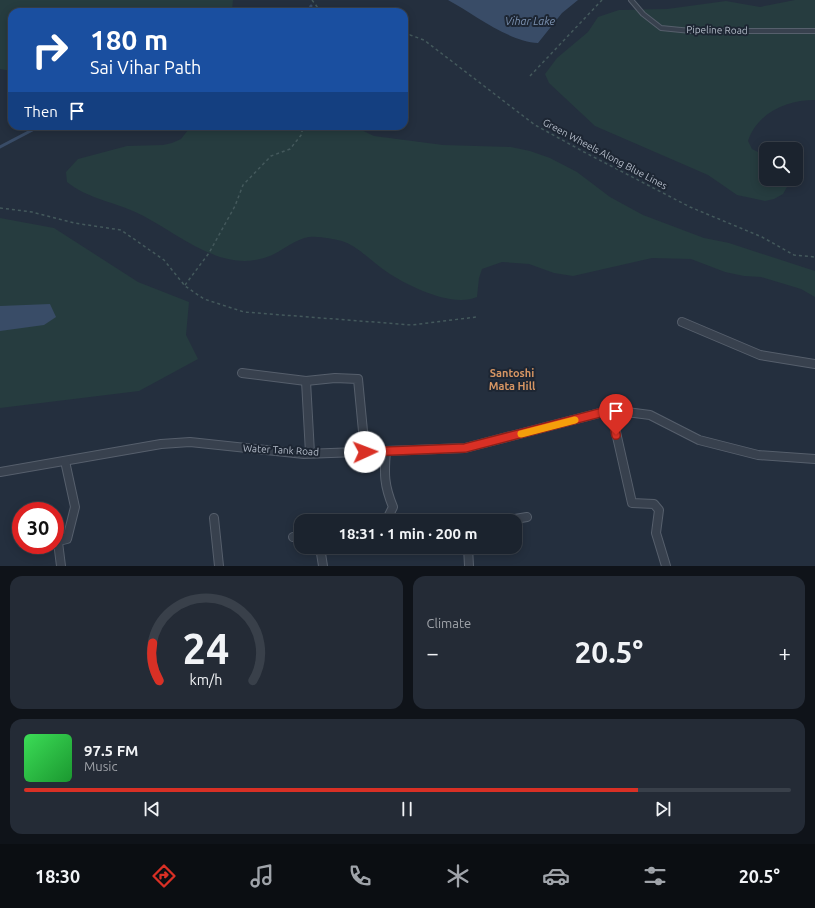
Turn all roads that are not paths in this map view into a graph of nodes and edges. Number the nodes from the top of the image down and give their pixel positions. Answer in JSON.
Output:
{"nodes":[{"id":1,"x":631,"y":0,"type":"edge"},
{"id":2,"x":815,"y":31,"type":"edge"},
{"id":3,"x":682,"y":322,"type":"dead end"},
{"id":4,"x":815,"y":364,"type":"edge"},
{"id":5,"x":242,"y":373,"type":"dead end"},
{"id":6,"x":306,"y":381,"type":"junction"},
{"id":7,"x":611,"y":410,"type":"junction"},
{"id":8,"x":386,"y":451,"type":"junction"},
{"id":9,"x":365,"y":452,"type":"junction"},
{"id":10,"x":310,"y":453,"type":"junction"},
{"id":11,"x":815,"y":459,"type":"edge"},
{"id":12,"x":65,"y":461,"type":"junction"},
{"id":13,"x":0,"y":472,"type":"edge"},
{"id":14,"x":390,"y":514,"type":"edge"},
{"id":15,"x":528,"y":517,"type":"dead end"},
{"id":16,"x":214,"y":518,"type":"dead end"},
{"id":17,"x":522,"y":518,"type":"edge"},
{"id":18,"x":64,"y":540,"type":"edge"},
{"id":19,"x":58,"y":554,"type":"edge"},
{"id":20,"x":321,"y":554,"type":"edge"},
{"id":21,"x":468,"y":554,"type":"edge"},
{"id":22,"x":61,"y":566,"type":"edge"},
{"id":23,"x":219,"y":566,"type":"edge"},
{"id":24,"x":323,"y":566,"type":"edge"},
{"id":25,"x":469,"y":566,"type":"edge"},
{"id":26,"x":666,"y":566,"type":"edge"}],
"edges":[{"from":1,"to":2,"type":"lane","name":"Pipeline Road"},
{"from":3,"to":4,"type":"street"},
{"from":5,"to":6,"type":"street"},
{"from":6,"to":9,"type":"street"},
{"from":6,"to":10,"type":"street"},
{"from":7,"to":8,"type":"street","name":"Water Tank Road"},
{"from":7,"to":11,"type":"street","name":"Water Tank Road"},
{"from":7,"to":26,"type":"street"},
{"from":8,"to":9,"type":"street","name":"Water Tank Road"},
{"from":8,"to":14,"type":"street"},
{"from":9,"to":10,"type":"street","name":"Water Tank Road"},
{"from":10,"to":12,"type":"street","name":"Water Tank Road"},
{"from":12,"to":13,"type":"street","name":"Water Tank Road"},
{"from":12,"to":18,"type":"street"},
{"from":15,"to":17,"type":"street"},
{"from":16,"to":23,"type":"street"},
{"from":19,"to":22,"type":"street"},
{"from":20,"to":24,"type":"street"},
{"from":21,"to":25,"type":"street"}]}
